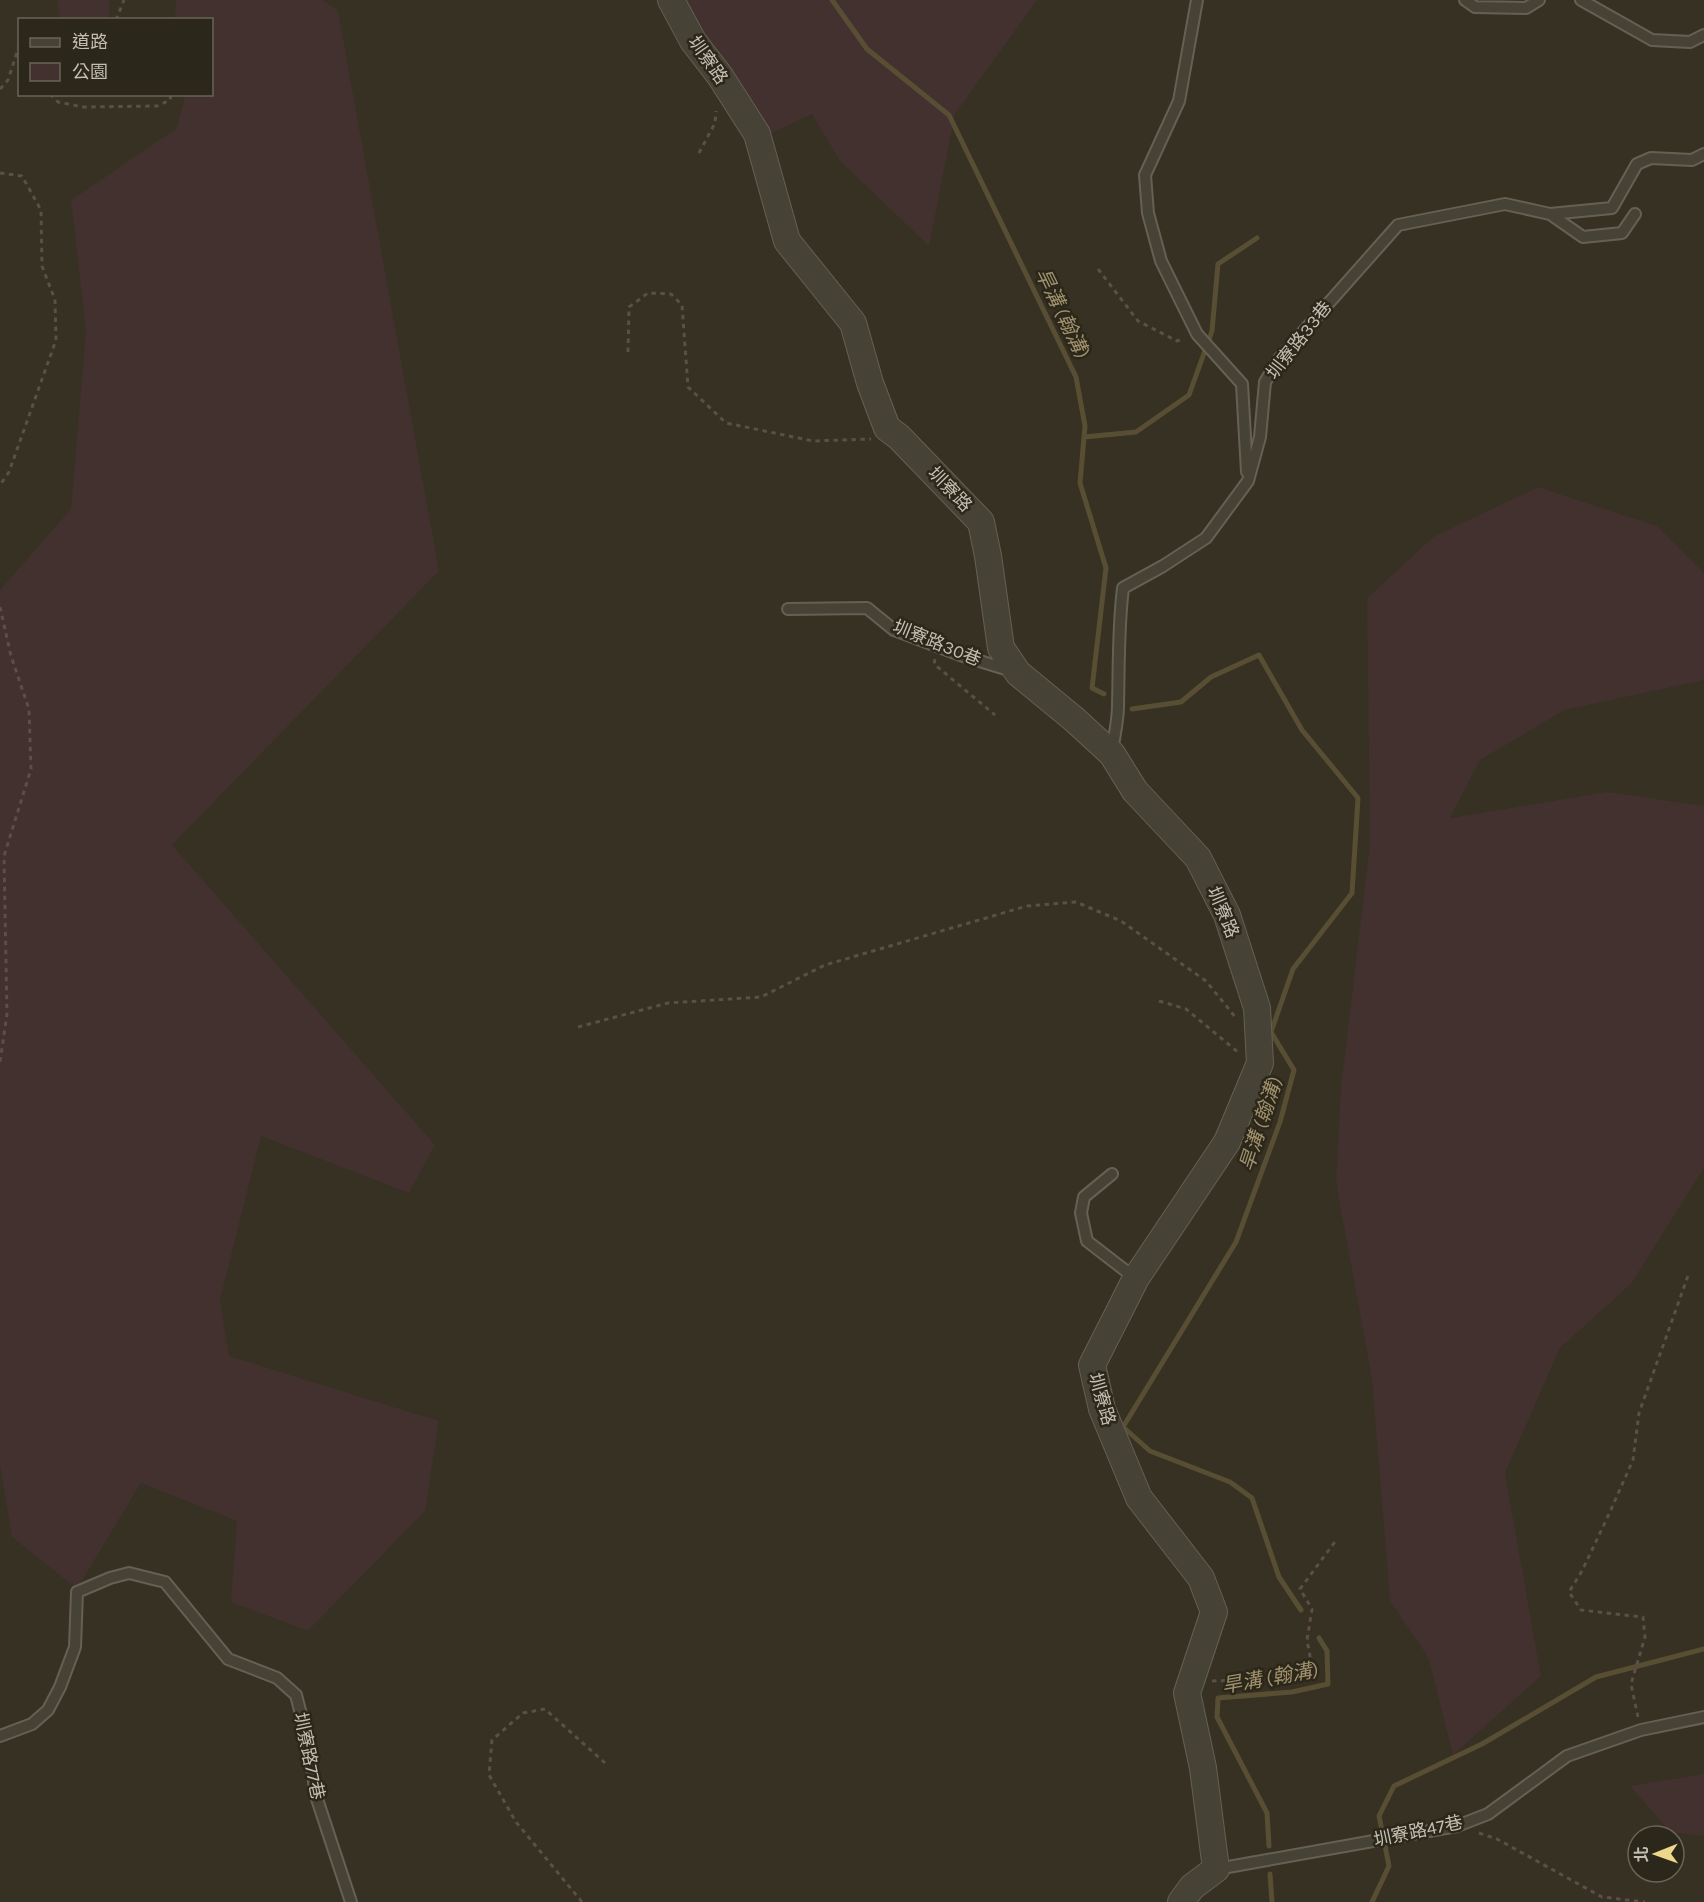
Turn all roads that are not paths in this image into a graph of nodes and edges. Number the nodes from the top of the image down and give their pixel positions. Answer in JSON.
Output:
{"nodes":[{"id":1,"x":671,"y":0,"type":"edge"},
{"id":2,"x":1197,"y":0,"type":"edge"},
{"id":3,"x":1465,"y":0,"type":"edge"},
{"id":4,"x":1539,"y":0,"type":"edge"},
{"id":5,"x":1581,"y":0,"type":"edge"},
{"id":6,"x":1704,"y":35,"type":"edge"},
{"id":7,"x":1704,"y":154,"type":"edge"},
{"id":8,"x":1550,"y":214,"type":"junction"},
{"id":9,"x":1635,"y":214,"type":"dead end"},
{"id":10,"x":1248,"y":481,"type":"junction"},
{"id":11,"x":788,"y":609,"type":"dead end"},
{"id":12,"x":1018,"y":673,"type":"junction"},
{"id":13,"x":1112,"y":754,"type":"junction"},
{"id":14,"x":1112,"y":1174,"type":"dead end"},
{"id":15,"x":1136,"y":1278,"type":"junction"},
{"id":16,"x":1704,"y":1717,"type":"edge"},
{"id":17,"x":0,"y":1736,"type":"edge"},
{"id":18,"x":1216,"y":1869,"type":"junction"},
{"id":19,"x":351,"y":1902,"type":"edge"},
{"id":20,"x":1181,"y":1902,"type":"edge"}],
"edges":[{"from":1,"to":12,"type":"street","name":"圳寮路"},
{"from":2,"to":10,"type":"lane"},
{"from":3,"to":4,"type":"lane"},
{"from":5,"to":6,"type":"lane"},
{"from":7,"to":8,"type":"lane","name":"圳寮路33巷"},
{"from":8,"to":9,"type":"lane"},
{"from":8,"to":10,"type":"lane","name":"圳寮路33巷"},
{"from":10,"to":13,"type":"lane","name":"圳寮路33巷"},
{"from":11,"to":12,"type":"lane","name":"圳寮路30巷"},
{"from":12,"to":13,"type":"street","name":"圳寮路"},
{"from":13,"to":15,"type":"street","name":"圳寮路"},
{"from":14,"to":15,"type":"lane"},
{"from":15,"to":18,"type":"street","name":"圳寮路"},
{"from":16,"to":18,"type":"lane","name":"圳寮路47巷"},
{"from":17,"to":19,"type":"lane","name":"圳寮路77巷"},
{"from":18,"to":20,"type":"street"}]}
